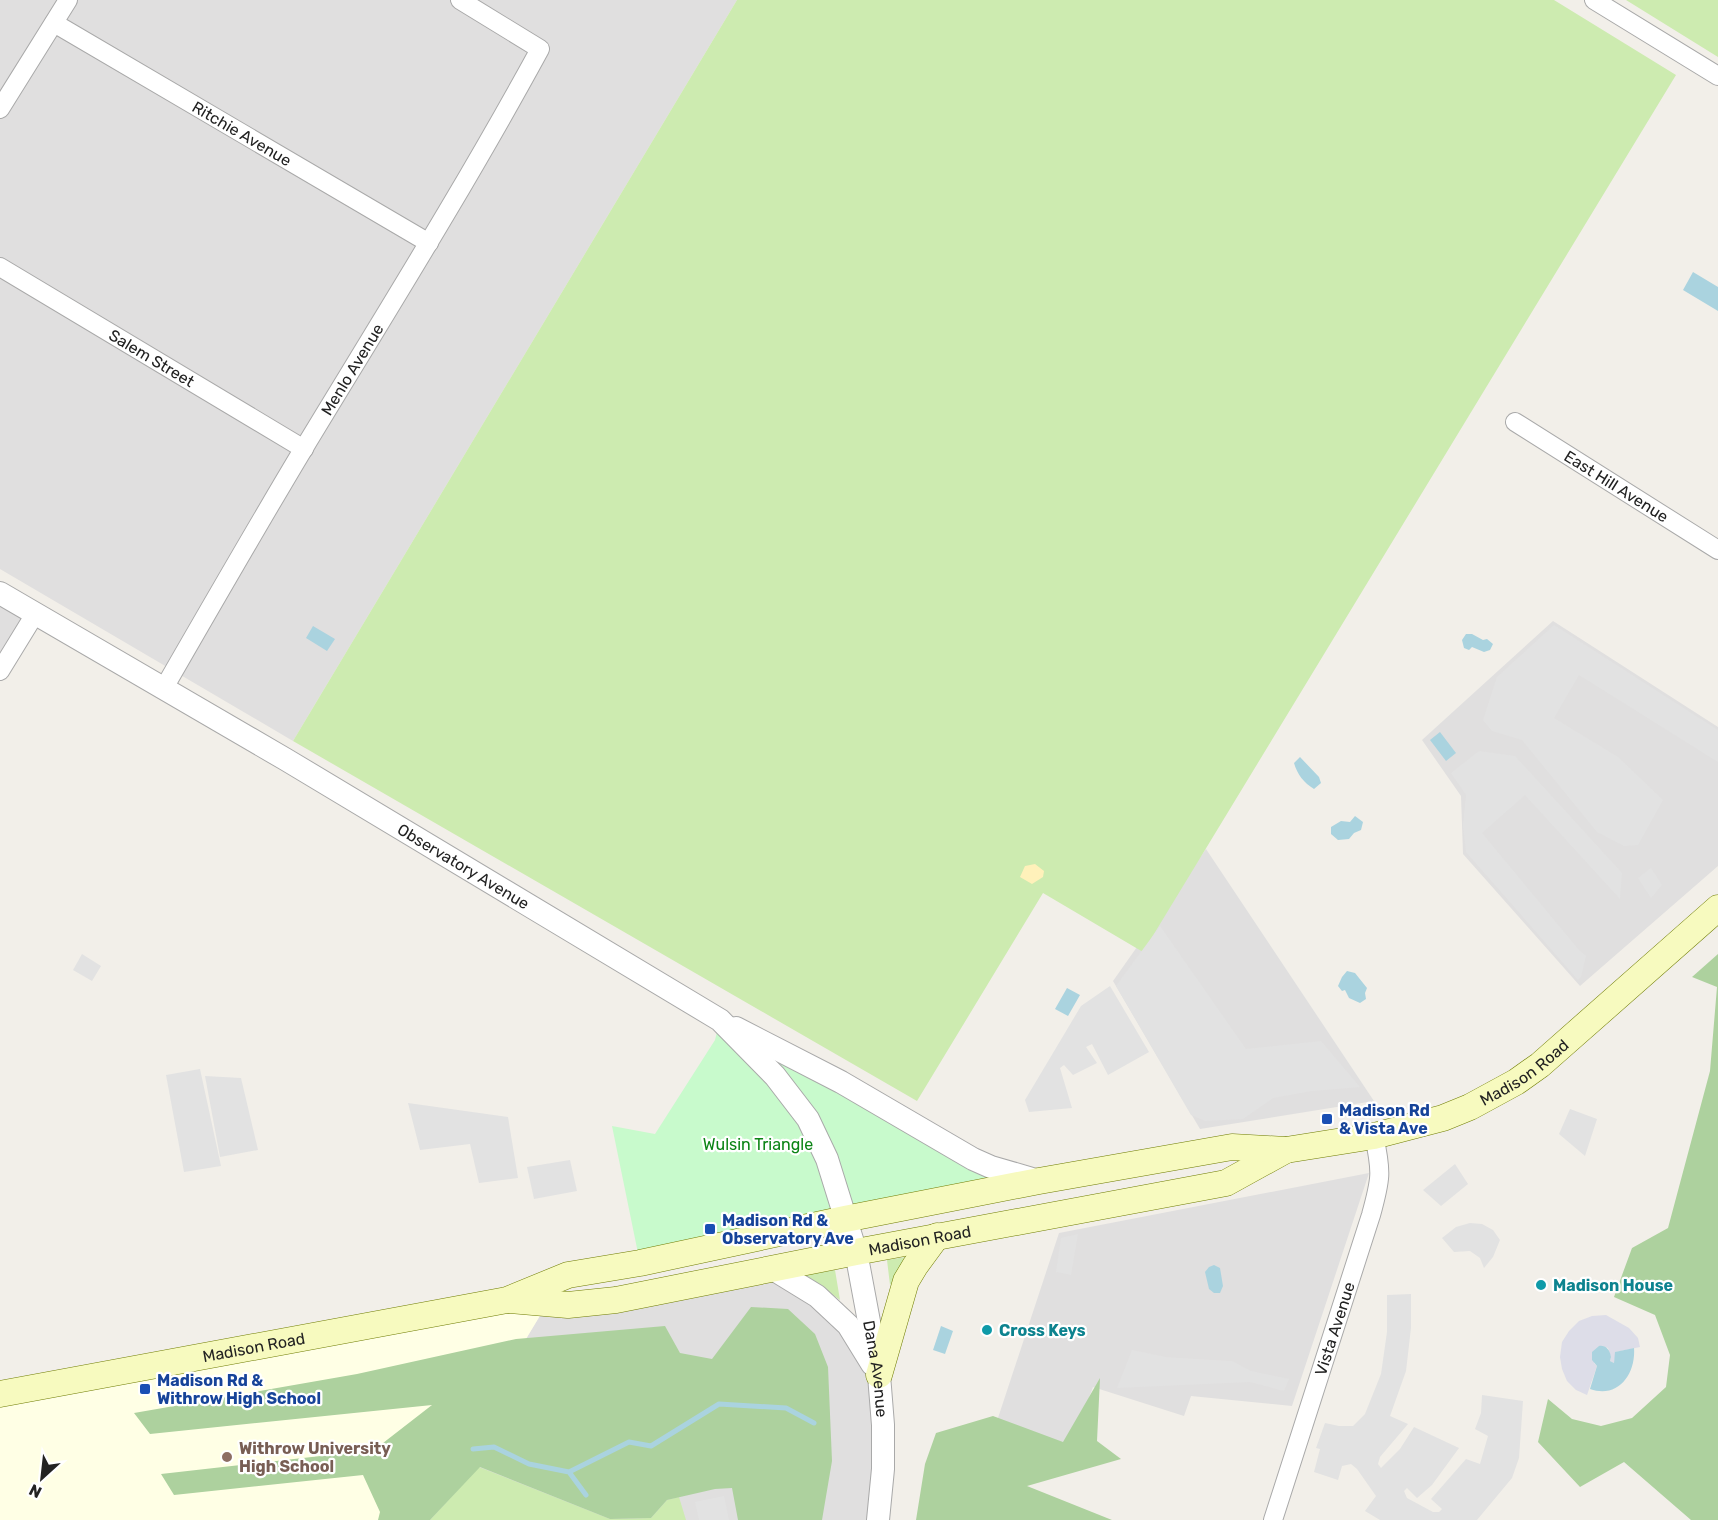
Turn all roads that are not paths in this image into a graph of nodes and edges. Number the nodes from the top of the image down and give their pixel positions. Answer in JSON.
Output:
{"nodes":[{"id":1,"x":68,"y":0,"type":"edge"},
{"id":2,"x":460,"y":0,"type":"edge"},
{"id":3,"x":1594,"y":0,"type":"edge"},
{"id":4,"x":54,"y":23,"type":"junction"},
{"id":5,"x":1718,"y":76,"type":"edge"},
{"id":6,"x":0,"y":109,"type":"edge"},
{"id":7,"x":429,"y":243,"type":"junction"},
{"id":8,"x":0,"y":267,"type":"edge"},
{"id":9,"x":1515,"y":422,"type":"dead end"},
{"id":10,"x":304,"y":449,"type":"junction"},
{"id":11,"x":1718,"y":550,"type":"edge"},
{"id":12,"x":0,"y":593,"type":"edge"},
{"id":13,"x":35,"y":614,"type":"junction"},
{"id":14,"x":0,"y":671,"type":"edge"},
{"id":15,"x":164,"y":688,"type":"junction"},
{"id":16,"x":1718,"y":908,"type":"edge"},
{"id":17,"x":720,"y":1020,"type":"junction"},
{"id":18,"x":1374,"y":1136,"type":"junction"},
{"id":19,"x":1286,"y":1150,"type":"junction"},
{"id":20,"x":1100,"y":1170,"type":"junction"},
{"id":21,"x":1039,"y":1181,"type":"junction"},
{"id":22,"x":845,"y":1219,"type":"junction"},
{"id":23,"x":937,"y":1236,"type":"junction"},
{"id":24,"x":856,"y":1252,"type":"junction"},
{"id":25,"x":773,"y":1269,"type":"junction"},
{"id":26,"x":507,"y":1300,"type":"junction"},
{"id":27,"x":879,"y":1375,"type":"junction"},
{"id":28,"x":0,"y":1394,"type":"edge"},
{"id":29,"x":878,"y":1520,"type":"edge"},
{"id":30,"x":1273,"y":1520,"type":"edge"}],
"edges":[{"from":1,"to":4,"type":"street"},
{"from":2,"to":7,"type":"street","name":"Menlo Avenue"},
{"from":3,"to":5,"type":"street"},
{"from":4,"to":6,"type":"street"},
{"from":4,"to":7,"type":"street","name":"Ritchie Avenue"},
{"from":7,"to":10,"type":"street","name":"Menlo Avenue"},
{"from":8,"to":10,"type":"street","name":"Salem Street"},
{"from":9,"to":11,"type":"street","name":"East Hill Avenue"},
{"from":10,"to":15,"type":"street","name":"Menlo Avenue"},
{"from":12,"to":13,"type":"street","name":"Observatory Avenue"},
{"from":13,"to":14,"type":"street"},
{"from":13,"to":15,"type":"street","name":"Observatory Avenue"},
{"from":15,"to":17,"type":"street","name":"Observatory Avenue"},
{"from":16,"to":18,"type":"main road","name":"Madison Road"},
{"from":17,"to":21,"type":"street"},
{"from":17,"to":22,"type":"street","name":"Observatory Avenue"},
{"from":18,"to":19,"type":"main road","name":"Madison Road"},
{"from":18,"to":30,"type":"street","name":"Vista Avenue"},
{"from":19,"to":20,"type":"main road","name":"Madison Road"},
{"from":19,"to":23,"type":"main road","name":"Madison Road"},
{"from":20,"to":21,"type":"main road","name":"Madison Road"},
{"from":20,"to":24,"type":"main road"},
{"from":21,"to":22,"type":"main road","name":"Madison Road"},
{"from":22,"to":24,"type":"street","name":"Dana Avenue"},
{"from":22,"to":26,"type":"main road","name":"Madison Road"},
{"from":23,"to":24,"type":"main road","name":"Madison Road"},
{"from":23,"to":27,"type":"main road"},
{"from":24,"to":25,"type":"main road","name":"Madison Road"},
{"from":24,"to":27,"type":"street","name":"Dana Avenue"},
{"from":25,"to":26,"type":"main road","name":"Madison Road"},
{"from":25,"to":27,"type":"street"},
{"from":26,"to":28,"type":"main road","name":"Madison Road"},
{"from":27,"to":29,"type":"street","name":"Dana Avenue"}]}
